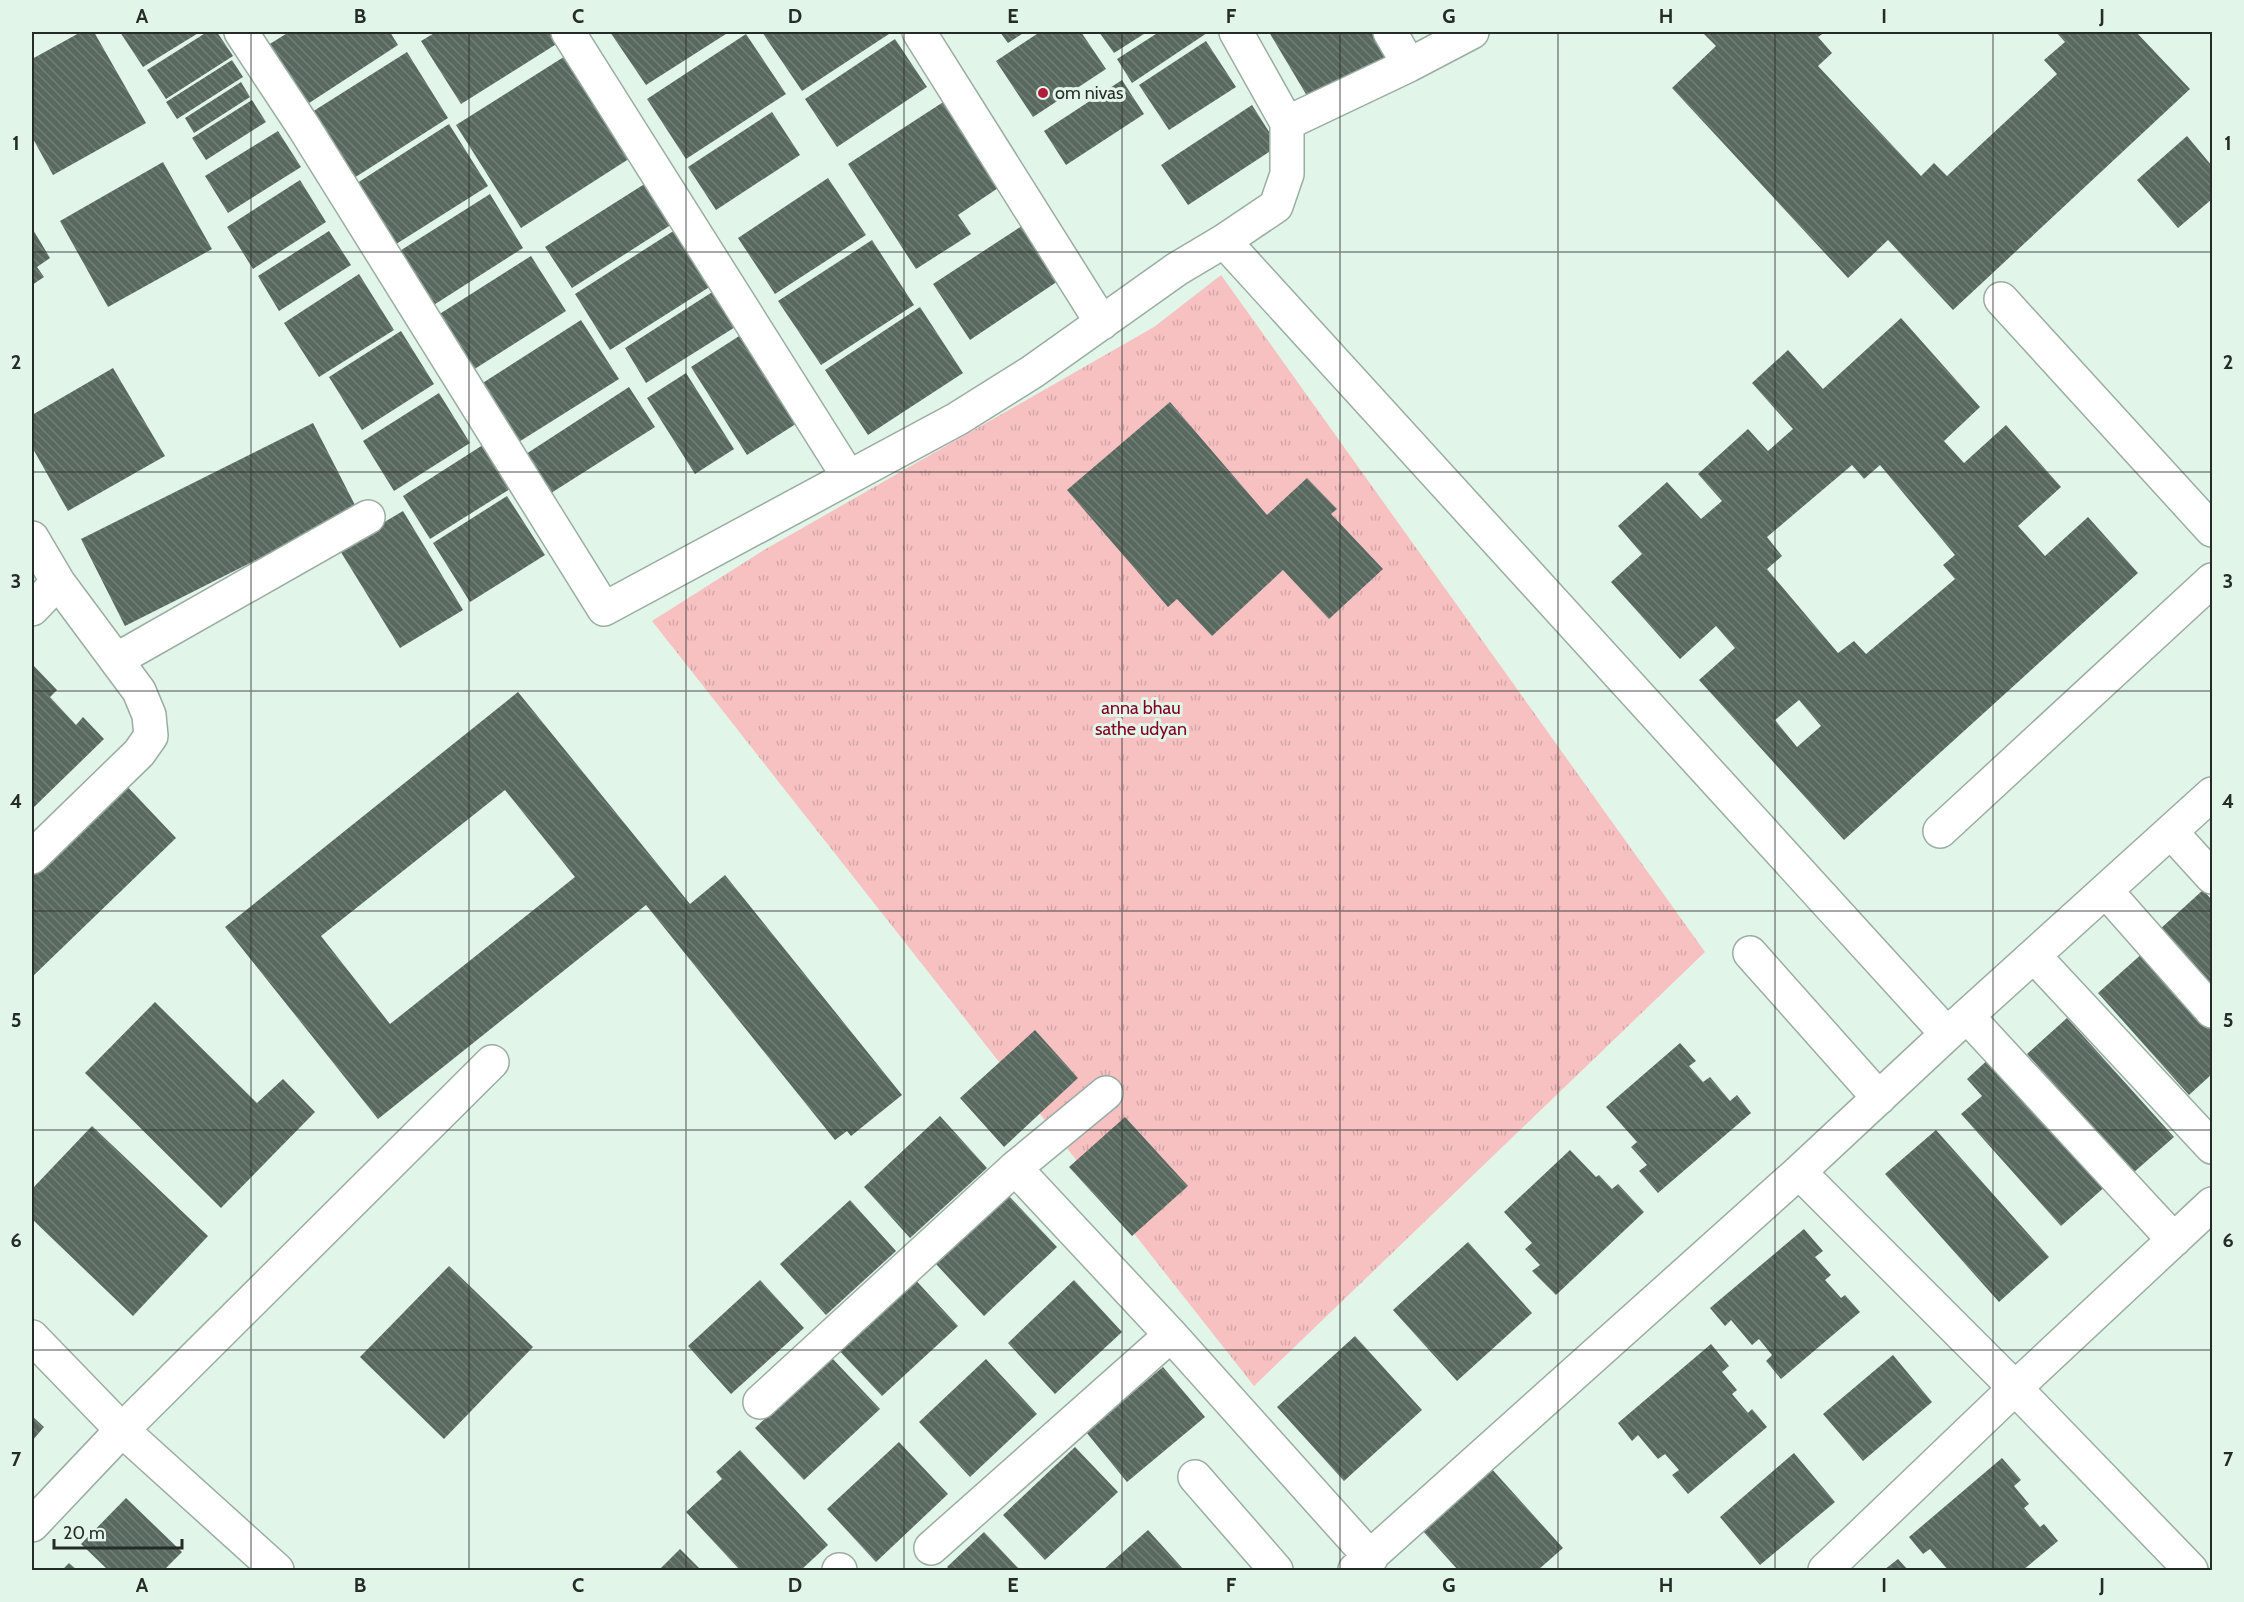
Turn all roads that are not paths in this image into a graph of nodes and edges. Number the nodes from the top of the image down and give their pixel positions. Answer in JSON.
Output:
{"nodes":[{"id":1,"x":241,"y":32,"type":"edge"},
{"id":2,"x":568,"y":32,"type":"edge"},
{"id":3,"x":920,"y":32,"type":"edge"},
{"id":4,"x":1236,"y":32,"type":"edge"},
{"id":5,"x":1390,"y":32,"type":"edge"},
{"id":6,"x":1472,"y":32,"type":"edge"},
{"id":7,"x":1409,"y":65,"type":"junction"},
{"id":8,"x":1287,"y":123,"type":"junction"},
{"id":9,"x":1224,"y":241,"type":"junction"},
{"id":10,"x":2001,"y":299,"type":"dead end"},
{"id":11,"x":1102,"y":323,"type":"junction"},
{"id":12,"x":848,"y":476,"type":"junction"},
{"id":13,"x":368,"y":517,"type":"dead end"},
{"id":14,"x":2212,"y":530,"type":"edge"},
{"id":15,"x":32,"y":538,"type":"edge"},
{"id":16,"x":2212,"y":580,"type":"edge"},
{"id":17,"x":58,"y":582,"type":"junction"},
{"id":18,"x":32,"y":609,"type":"edge"},
{"id":19,"x":117,"y":660,"type":"junction"},
{"id":20,"x":2212,"y":794,"type":"edge"},
{"id":21,"x":1940,"y":831,"type":"dead end"},
{"id":22,"x":2170,"y":832,"type":"junction"},
{"id":23,"x":32,"y":857,"type":"edge"},
{"id":24,"x":2212,"y":877,"type":"edge"},
{"id":25,"x":2106,"y":891,"type":"junction"},
{"id":26,"x":1750,"y":953,"type":"dead end"},
{"id":27,"x":2034,"y":956,"type":"junction"},
{"id":28,"x":2212,"y":1011,"type":"edge"},
{"id":29,"x":1957,"y":1025,"type":"junction"},
{"id":30,"x":492,"y":1062,"type":"dead end"},
{"id":31,"x":1106,"y":1093,"type":"dead end"},
{"id":32,"x":1879,"y":1098,"type":"junction"},
{"id":33,"x":2212,"y":1147,"type":"edge"},
{"id":34,"x":1015,"y":1168,"type":"junction"},
{"id":35,"x":1800,"y":1172,"type":"junction"},
{"id":36,"x":2212,"y":1204,"type":"edge"},
{"id":37,"x":2174,"y":1240,"type":"junction"},
{"id":38,"x":1171,"y":1335,"type":"junction"},
{"id":39,"x":32,"y":1337,"type":"edge"},
{"id":40,"x":2015,"y":1388,"type":"junction"},
{"id":41,"x":760,"y":1402,"type":"dead end"},
{"id":42,"x":122,"y":1430,"type":"junction"},
{"id":43,"x":1195,"y":1477,"type":"dead end"},
{"id":44,"x":32,"y":1525,"type":"edge"},
{"id":45,"x":931,"y":1548,"type":"dead end"},
{"id":46,"x":1363,"y":1564,"type":"edge"},
{"id":47,"x":277,"y":1570,"type":"edge"},
{"id":48,"x":1276,"y":1570,"type":"edge"},
{"id":49,"x":1825,"y":1570,"type":"edge"},
{"id":50,"x":2191,"y":1570,"type":"edge"}],
"edges":[{"from":1,"to":12,"type":"street"},
{"from":2,"to":12,"type":"street"},
{"from":3,"to":11,"type":"street"},
{"from":4,"to":8,"type":"street"},
{"from":5,"to":7,"type":"street"},
{"from":6,"to":7,"type":"street"},
{"from":7,"to":8,"type":"street"},
{"from":8,"to":9,"type":"street"},
{"from":9,"to":11,"type":"street"},
{"from":9,"to":29,"type":"street"},
{"from":10,"to":14,"type":"street"},
{"from":11,"to":12,"type":"street"},
{"from":13,"to":19,"type":"street"},
{"from":15,"to":17,"type":"street"},
{"from":16,"to":21,"type":"street"},
{"from":17,"to":18,"type":"street"},
{"from":17,"to":19,"type":"street"},
{"from":19,"to":23,"type":"street"},
{"from":20,"to":22,"type":"street"},
{"from":22,"to":24,"type":"street"},
{"from":22,"to":25,"type":"street"},
{"from":25,"to":27,"type":"street"},
{"from":25,"to":28,"type":"street"},
{"from":26,"to":32,"type":"street"},
{"from":27,"to":29,"type":"street"},
{"from":27,"to":33,"type":"street"},
{"from":29,"to":32,"type":"street"},
{"from":29,"to":37,"type":"street"},
{"from":30,"to":42,"type":"street"},
{"from":31,"to":34,"type":"street"},
{"from":32,"to":35,"type":"street"},
{"from":34,"to":38,"type":"street"},
{"from":34,"to":41,"type":"street"},
{"from":35,"to":40,"type":"street"},
{"from":35,"to":46,"type":"street"},
{"from":36,"to":37,"type":"street"},
{"from":37,"to":40,"type":"street"},
{"from":38,"to":45,"type":"street"},
{"from":38,"to":46,"type":"street"},
{"from":39,"to":42,"type":"street"},
{"from":40,"to":49,"type":"street"},
{"from":40,"to":50,"type":"street"},
{"from":42,"to":44,"type":"street"},
{"from":42,"to":47,"type":"street"},
{"from":43,"to":48,"type":"street"}]}
